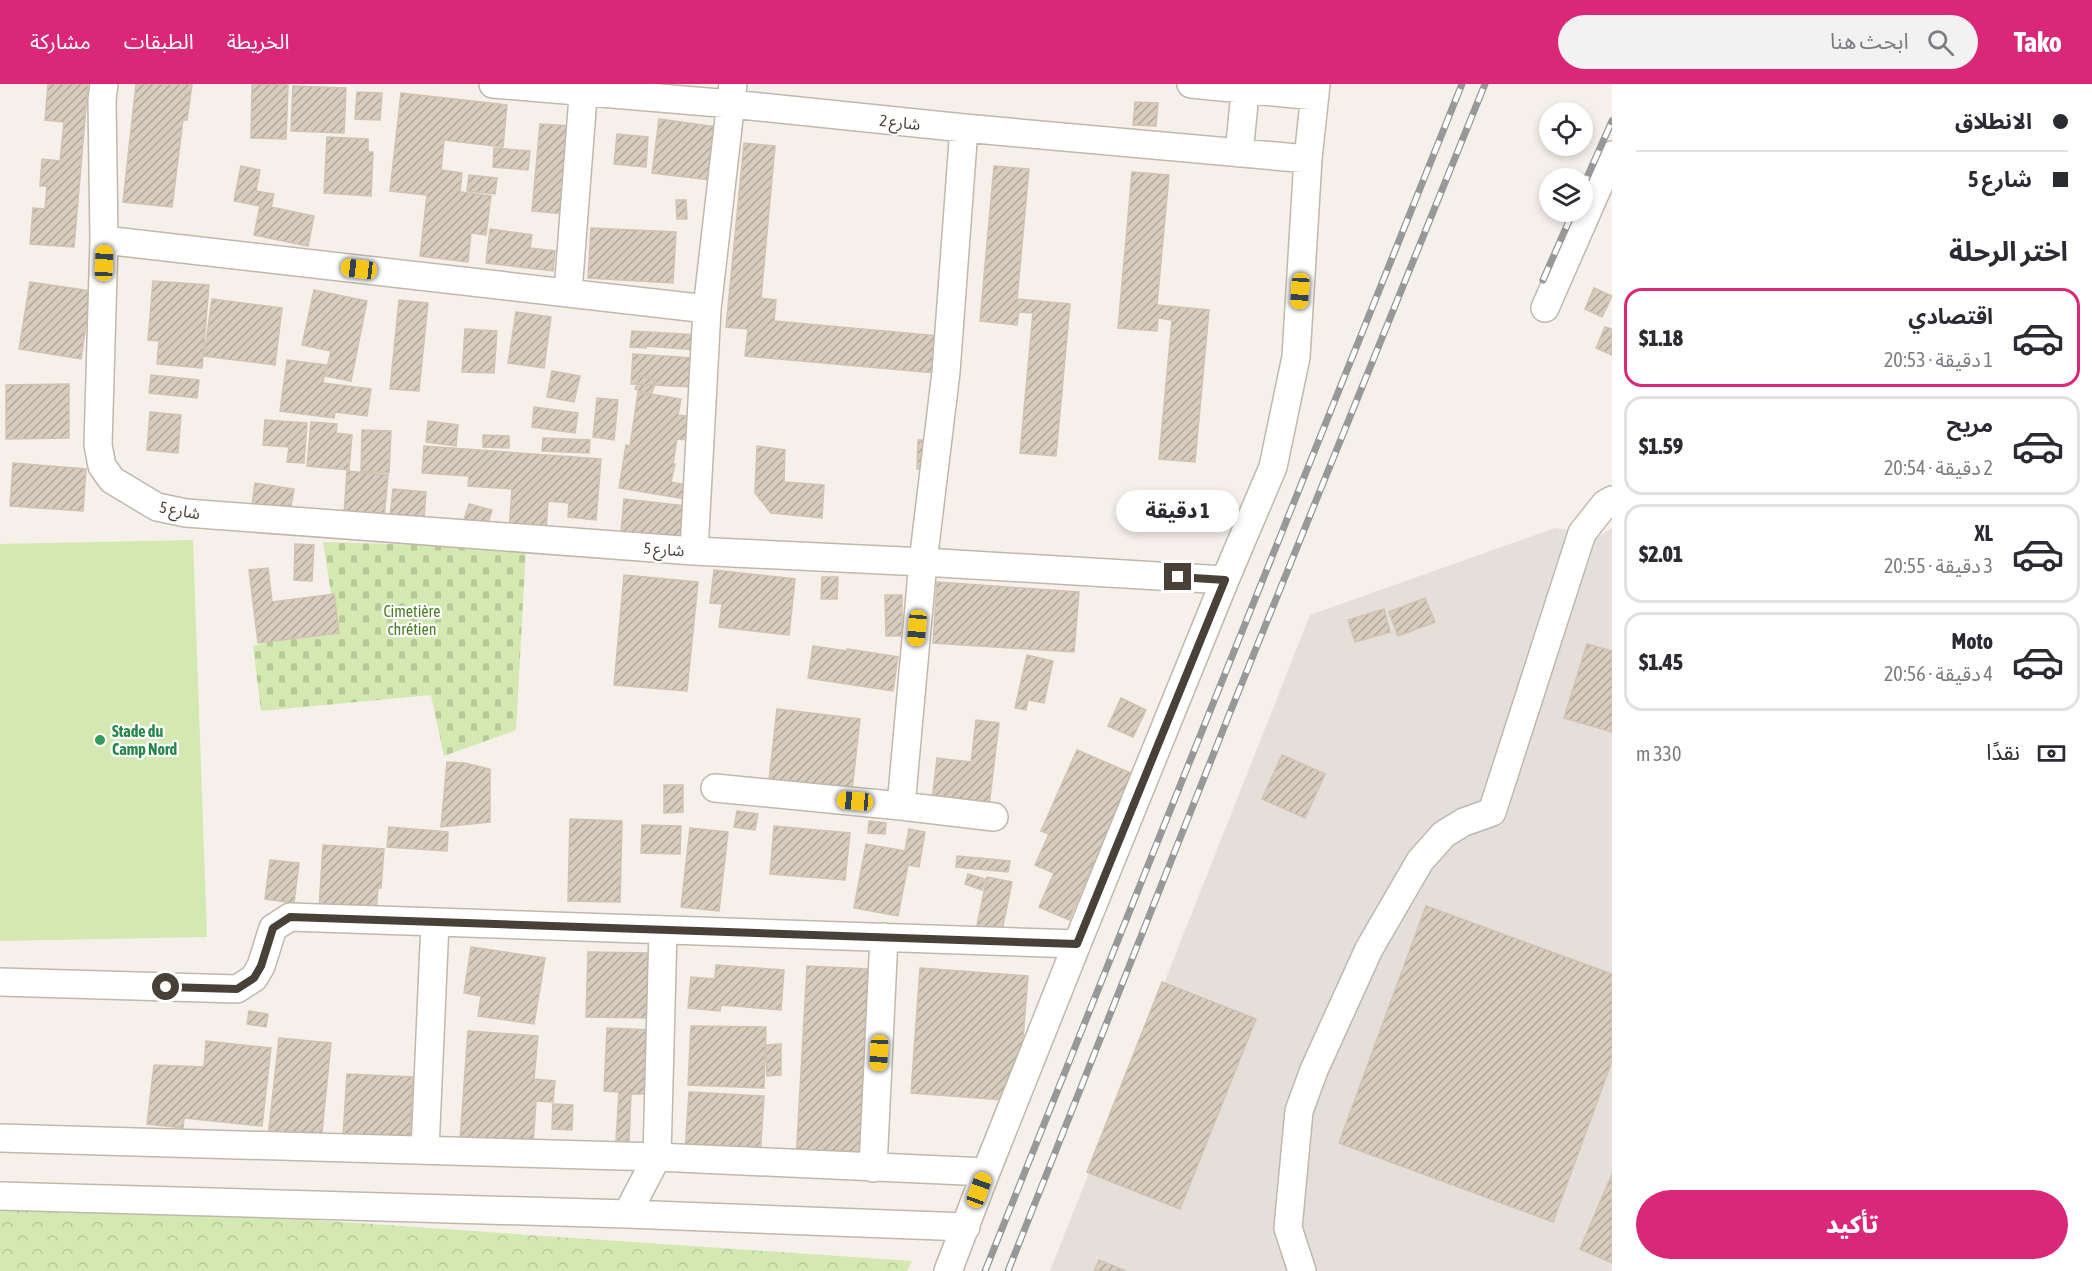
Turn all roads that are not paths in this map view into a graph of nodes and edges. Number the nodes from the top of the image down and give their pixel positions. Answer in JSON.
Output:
{"nodes":[{"id":1,"x":104,"y":84,"type":"edge"},
{"id":2,"x":493,"y":84,"type":"edge"},
{"id":3,"x":1191,"y":84,"type":"edge"},
{"id":4,"x":1246,"y":87,"type":"edge"},
{"id":5,"x":583,"y":89,"type":"edge"},
{"id":6,"x":1316,"y":90,"type":"edge"},
{"id":7,"x":732,"y":94,"type":"edge"},
{"id":8,"x":964,"y":129,"type":"junction"},
{"id":9,"x":1239,"y":153,"type":"junction"},
{"id":10,"x":1612,"y":155,"type":"edge"},
{"id":11,"x":1308,"y":159,"type":"junction"},
{"id":12,"x":104,"y":240,"type":"junction"},
{"id":13,"x":568,"y":292,"type":"junction"},
{"id":14,"x":1545,"y":308,"type":"dead end"},
{"id":15,"x":707,"y":309,"type":"junction"},
{"id":16,"x":1612,"y":500,"type":"edge"},
{"id":17,"x":694,"y":551,"type":"junction"},
{"id":18,"x":923,"y":562,"type":"junction"},
{"id":19,"x":1225,"y":580,"type":"junction"},
{"id":20,"x":715,"y":788,"type":"dead end"},
{"id":21,"x":901,"y":806,"type":"junction"},
{"id":22,"x":994,"y":817,"type":"dead end"},
{"id":23,"x":435,"y":922,"type":"junction"},
{"id":24,"x":663,"y":930,"type":"junction"},
{"id":25,"x":884,"y":937,"type":"junction"},
{"id":26,"x":1077,"y":944,"type":"junction"},
{"id":27,"x":0,"y":982,"type":"edge"},
{"id":28,"x":0,"y":1138,"type":"edge"},
{"id":29,"x":424,"y":1150,"type":"junction"},
{"id":30,"x":657,"y":1157,"type":"junction"},
{"id":31,"x":873,"y":1168,"type":"junction"},
{"id":32,"x":986,"y":1172,"type":"junction"},
{"id":33,"x":0,"y":1196,"type":"edge"},
{"id":34,"x":627,"y":1214,"type":"junction"},
{"id":35,"x":966,"y":1227,"type":"junction"},
{"id":36,"x":948,"y":1271,"type":"edge"},
{"id":37,"x":1302,"y":1271,"type":"edge"}],
"edges":[{"from":1,"to":12,"type":"street"},
{"from":2,"to":5,"type":"street","name":"شارع 2"},
{"from":3,"to":4,"type":"street"},
{"from":4,"to":6,"type":"street"},
{"from":4,"to":9,"type":"street"},
{"from":5,"to":7,"type":"street","name":"شارع 2"},
{"from":5,"to":13,"type":"street"},
{"from":6,"to":11,"type":"street"},
{"from":7,"to":8,"type":"street","name":"شارع 2"},
{"from":7,"to":15,"type":"street"},
{"from":8,"to":9,"type":"street","name":"شارع 2"},
{"from":8,"to":18,"type":"street"},
{"from":9,"to":11,"type":"street","name":"شارع 2"},
{"from":10,"to":14,"type":"street"},
{"from":11,"to":19,"type":"street"},
{"from":12,"to":13,"type":"street"},
{"from":12,"to":17,"type":"street","name":"شارع 5"},
{"from":13,"to":15,"type":"street"},
{"from":15,"to":17,"type":"street"},
{"from":16,"to":37,"type":"street"},
{"from":17,"to":18,"type":"street","name":"شارع 5"},
{"from":18,"to":19,"type":"street","name":"شارع 5"},
{"from":18,"to":21,"type":"street"},
{"from":19,"to":26,"type":"street"},
{"from":20,"to":21,"type":"street"},
{"from":21,"to":22,"type":"street"},
{"from":23,"to":24,"type":"street"},
{"from":23,"to":27,"type":"street"},
{"from":23,"to":29,"type":"street"},
{"from":24,"to":25,"type":"street"},
{"from":24,"to":30,"type":"street"},
{"from":25,"to":26,"type":"street"},
{"from":25,"to":31,"type":"street"},
{"from":26,"to":32,"type":"street"},
{"from":28,"to":29,"type":"street"},
{"from":29,"to":30,"type":"street"},
{"from":30,"to":31,"type":"street"},
{"from":30,"to":34,"type":"street"},
{"from":31,"to":32,"type":"street"},
{"from":32,"to":35,"type":"street"},
{"from":33,"to":34,"type":"street"},
{"from":34,"to":35,"type":"street"},
{"from":35,"to":36,"type":"street"}]}
